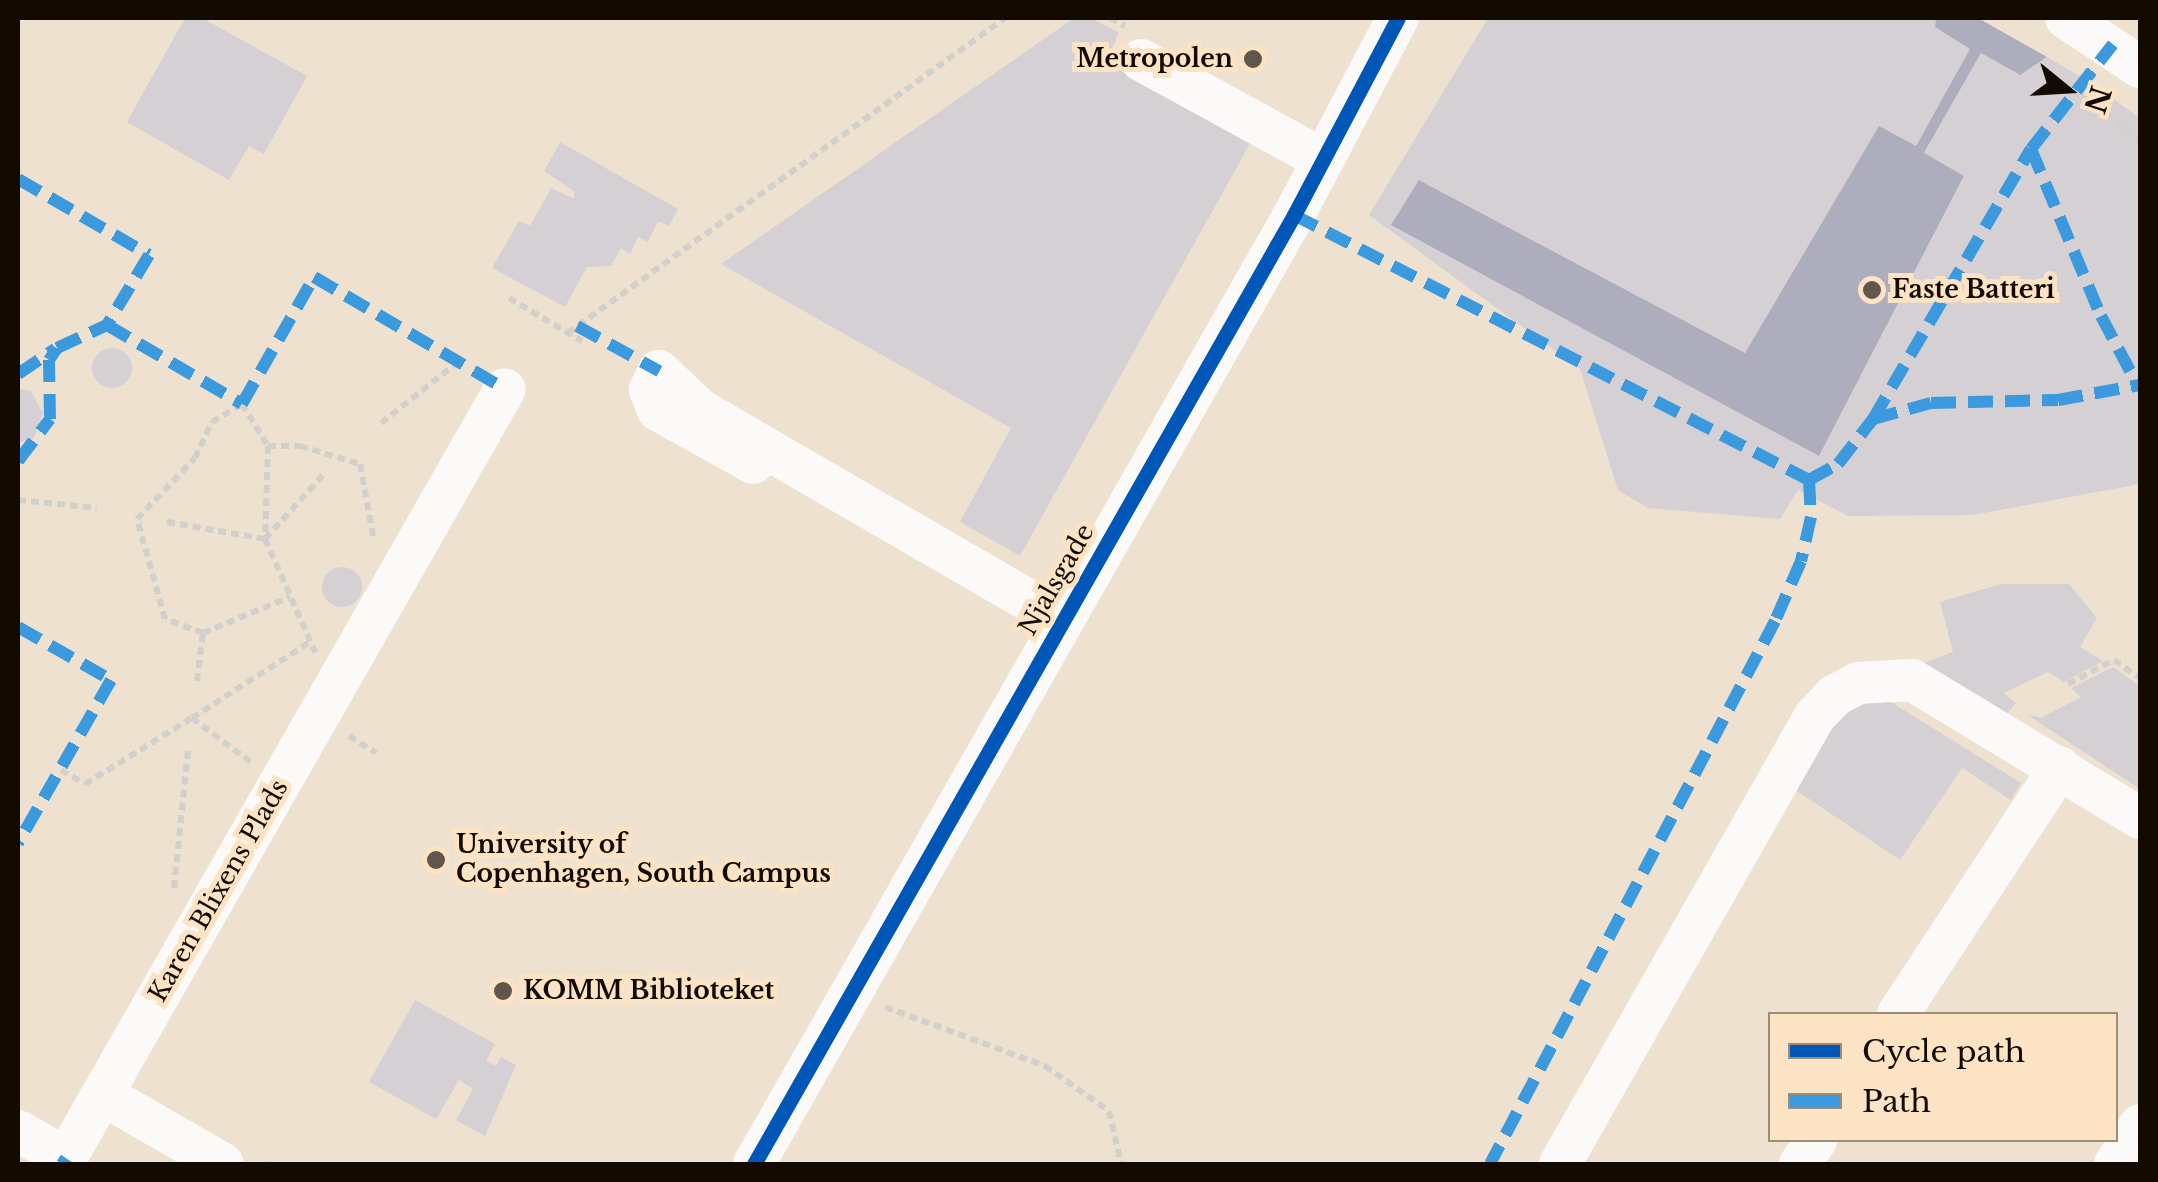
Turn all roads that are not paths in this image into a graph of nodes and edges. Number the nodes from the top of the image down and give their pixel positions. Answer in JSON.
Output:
{"nodes":[{"id":1,"x":1398,"y":18,"type":"edge"},
{"id":2,"x":2066,"y":18,"type":"edge"},
{"id":3,"x":1140,"y":60,"type":"dead end"},
{"id":4,"x":2140,"y":68,"type":"edge"},
{"id":5,"x":1322,"y":159,"type":"junction"},
{"id":6,"x":505,"y":389,"type":"dead end"},
{"id":7,"x":752,"y":463,"type":"dead end"},
{"id":8,"x":1062,"y":620,"type":"junction"},
{"id":9,"x":2060,"y":767,"type":"junction"},
{"id":10,"x":2140,"y":818,"type":"edge"},
{"id":11,"x":1899,"y":1012,"type":"edge"},
{"id":12,"x":103,"y":1095,"type":"junction"},
{"id":13,"x":2140,"y":1125,"type":"edge"},
{"id":14,"x":18,"y":1131,"type":"edge"},
{"id":15,"x":1815,"y":1142,"type":"edge"},
{"id":16,"x":223,"y":1164,"type":"edge"},
{"id":17,"x":754,"y":1164,"type":"edge"},
{"id":18,"x":1560,"y":1164,"type":"edge"},
{"id":19,"x":1800,"y":1164,"type":"edge"},
{"id":20,"x":2115,"y":1164,"type":"edge"}],
"edges":[{"from":1,"to":5,"type":"street","name":"Njalsgade"},
{"from":2,"to":4,"type":"street"},
{"from":3,"to":5,"type":"street"},
{"from":5,"to":8,"type":"street","name":"Njalsgade"},
{"from":6,"to":12,"type":"street","name":"Karen Blixens Plads"},
{"from":7,"to":8,"type":"street"},
{"from":8,"to":17,"type":"street","name":"Njalsgade"},
{"from":9,"to":10,"type":"street"},
{"from":9,"to":11,"type":"street"},
{"from":9,"to":18,"type":"street"},
{"from":12,"to":14,"type":"street","name":"Karen Blixens Plads"},
{"from":12,"to":16,"type":"street"},
{"from":13,"to":20,"type":"street"},
{"from":15,"to":19,"type":"street"}]}
